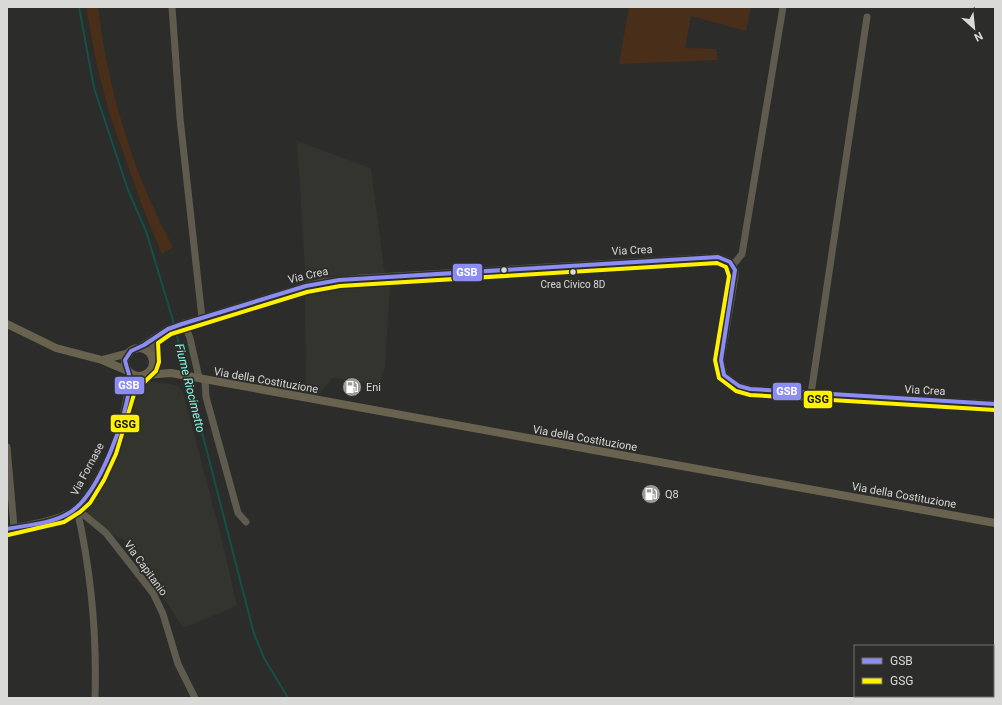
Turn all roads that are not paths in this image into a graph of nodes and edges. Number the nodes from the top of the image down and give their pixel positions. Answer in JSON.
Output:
{"nodes":[{"id":1,"x":172,"y":7,"type":"edge"},
{"id":2,"x":783,"y":7,"type":"edge"},
{"id":3,"x":868,"y":17,"type":"dead end"},
{"id":4,"x":732,"y":265,"type":"junction"},
{"id":5,"x":202,"y":318,"type":"junction"},
{"id":6,"x":7,"y":324,"type":"edge"},
{"id":7,"x":183,"y":324,"type":"junction"},
{"id":8,"x":153,"y":339,"type":"junction"},
{"id":9,"x":133,"y":351,"type":"junction"},
{"id":10,"x":102,"y":360,"type":"junction"},
{"id":11,"x":152,"y":360,"type":"junction"},
{"id":12,"x":128,"y":372,"type":"junction"},
{"id":13,"x":171,"y":373,"type":"junction"},
{"id":14,"x":143,"y":375,"type":"junction"},
{"id":15,"x":199,"y":378,"type":"junction"},
{"id":16,"x":128,"y":391,"type":"junction"},
{"id":17,"x":811,"y":394,"type":"junction"},
{"id":18,"x":995,"y":404,"type":"edge"},
{"id":19,"x":7,"y":447,"type":"edge"},
{"id":20,"x":77,"y":509,"type":"junction"},
{"id":21,"x":246,"y":522,"type":"dead end"},
{"id":22,"x":995,"y":523,"type":"edge"},
{"id":23,"x":11,"y":528,"type":"edge"},
{"id":24,"x":96,"y":698,"type":"edge"},
{"id":25,"x":195,"y":698,"type":"edge"}],
"edges":[{"from":1,"to":5,"type":"street"},
{"from":2,"to":4,"type":"street"},
{"from":3,"to":17,"type":"street"},
{"from":4,"to":5,"type":"street","name":"Via Crea"},
{"from":4,"to":17,"type":"street","name":"Via Crea"},
{"from":5,"to":7,"type":"street","name":"Via Crea"},
{"from":6,"to":10,"type":"main road"},
{"from":7,"to":8,"type":"street","name":"Via Crea"},
{"from":7,"to":15,"type":"street"},
{"from":8,"to":9,"type":"street","name":"Via Crea"},
{"from":8,"to":11,"type":"street"},
{"from":9,"to":10,"type":"main road"},
{"from":9,"to":11,"type":"main road"},
{"from":9,"to":12,"type":"main road"},
{"from":10,"to":12,"type":"main road"},
{"from":11,"to":13,"type":"main road","name":"Via della Costituzione"},
{"from":11,"to":14,"type":"main road"},
{"from":12,"to":14,"type":"main road"},
{"from":12,"to":16,"type":"street","name":"Via Fornase"},
{"from":13,"to":14,"type":"main road","name":"Via della Costituzione"},
{"from":13,"to":15,"type":"main road","name":"Via della Costituzione"},
{"from":14,"to":16,"type":"street","name":"Via Fornase"},
{"from":15,"to":21,"type":"street"},
{"from":15,"to":22,"type":"main road","name":"Via della Costituzione"},
{"from":16,"to":20,"type":"street","name":"Via Fornase"},
{"from":17,"to":18,"type":"street","name":"Via Crea"},
{"from":19,"to":23,"type":"street"},
{"from":20,"to":23,"type":"street","name":"Via Fornase"},
{"from":20,"to":24,"type":"street"},
{"from":20,"to":25,"type":"street","name":"Via Capitanio"}]}
